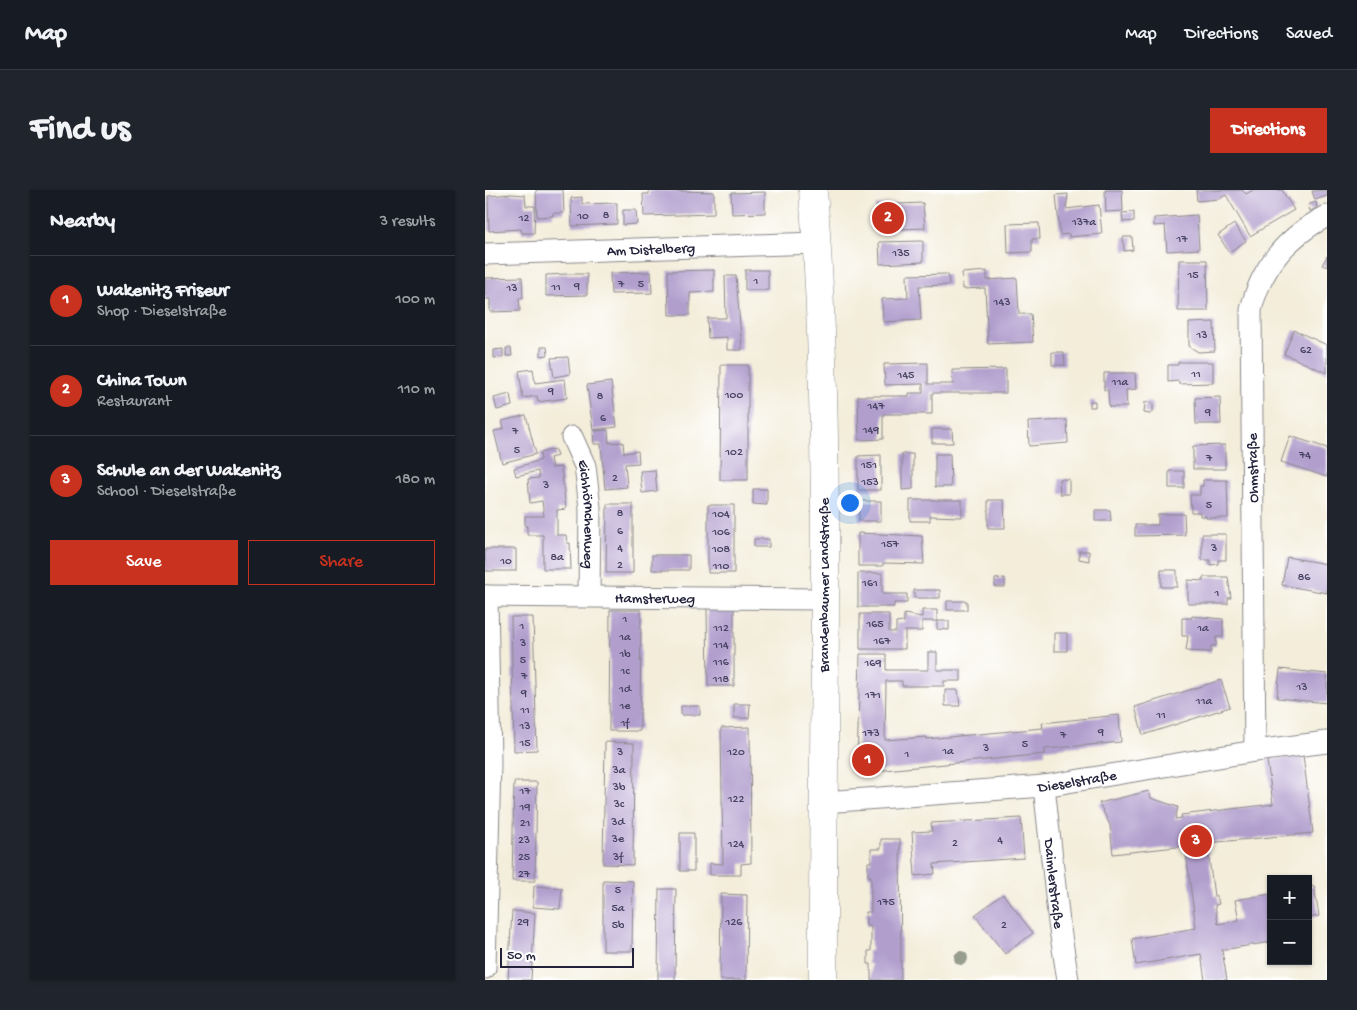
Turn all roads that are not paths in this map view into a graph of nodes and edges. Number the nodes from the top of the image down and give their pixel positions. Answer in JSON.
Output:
{"nodes":[{"id":1,"x":813,"y":190,"type":"edge"},
{"id":2,"x":1327,"y":216,"type":"edge"},
{"id":3,"x":817,"y":243,"type":"junction"},
{"id":4,"x":485,"y":254,"type":"edge"},
{"id":5,"x":571,"y":437,"type":"dead end"},
{"id":6,"x":589,"y":595,"type":"junction"},
{"id":7,"x":486,"y":596,"type":"edge"},
{"id":8,"x":824,"y":599,"type":"junction"},
{"id":9,"x":1327,"y":742,"type":"edge"},
{"id":10,"x":1255,"y":752,"type":"junction"},
{"id":11,"x":488,"y":762,"type":"edge"},
{"id":12,"x":1044,"y":786,"type":"junction"},
{"id":13,"x":824,"y":802,"type":"junction"},
{"id":14,"x":485,"y":968,"type":"edge"},
{"id":15,"x":823,"y":980,"type":"edge"},
{"id":16,"x":1068,"y":980,"type":"edge"}],
"edges":[{"from":1,"to":3,"type":"main road","name":"Brandenbaumer Landstraße"},
{"from":2,"to":10,"type":"street","name":"Ohmstraße"},
{"from":3,"to":4,"type":"street","name":"Am Distelberg"},
{"from":3,"to":8,"type":"main road","name":"Brandenbaumer Landstraße"},
{"from":5,"to":6,"type":"street","name":"Eichhörnchenweg"},
{"from":6,"to":7,"type":"street","name":"Hamsterweg"},
{"from":6,"to":8,"type":"street","name":"Hamsterweg"},
{"from":7,"to":11,"type":"street"},
{"from":8,"to":13,"type":"main road","name":"Brandenbaumer Landstraße"},
{"from":9,"to":10,"type":"street","name":"Dieselstraße"},
{"from":10,"to":12,"type":"street","name":"Dieselstraße"},
{"from":11,"to":14,"type":"street"},
{"from":12,"to":13,"type":"street","name":"Dieselstraße"},
{"from":12,"to":16,"type":"street","name":"Daimlerstraße"},
{"from":13,"to":15,"type":"main road","name":"Brandenbaumer Landstraße"}]}
